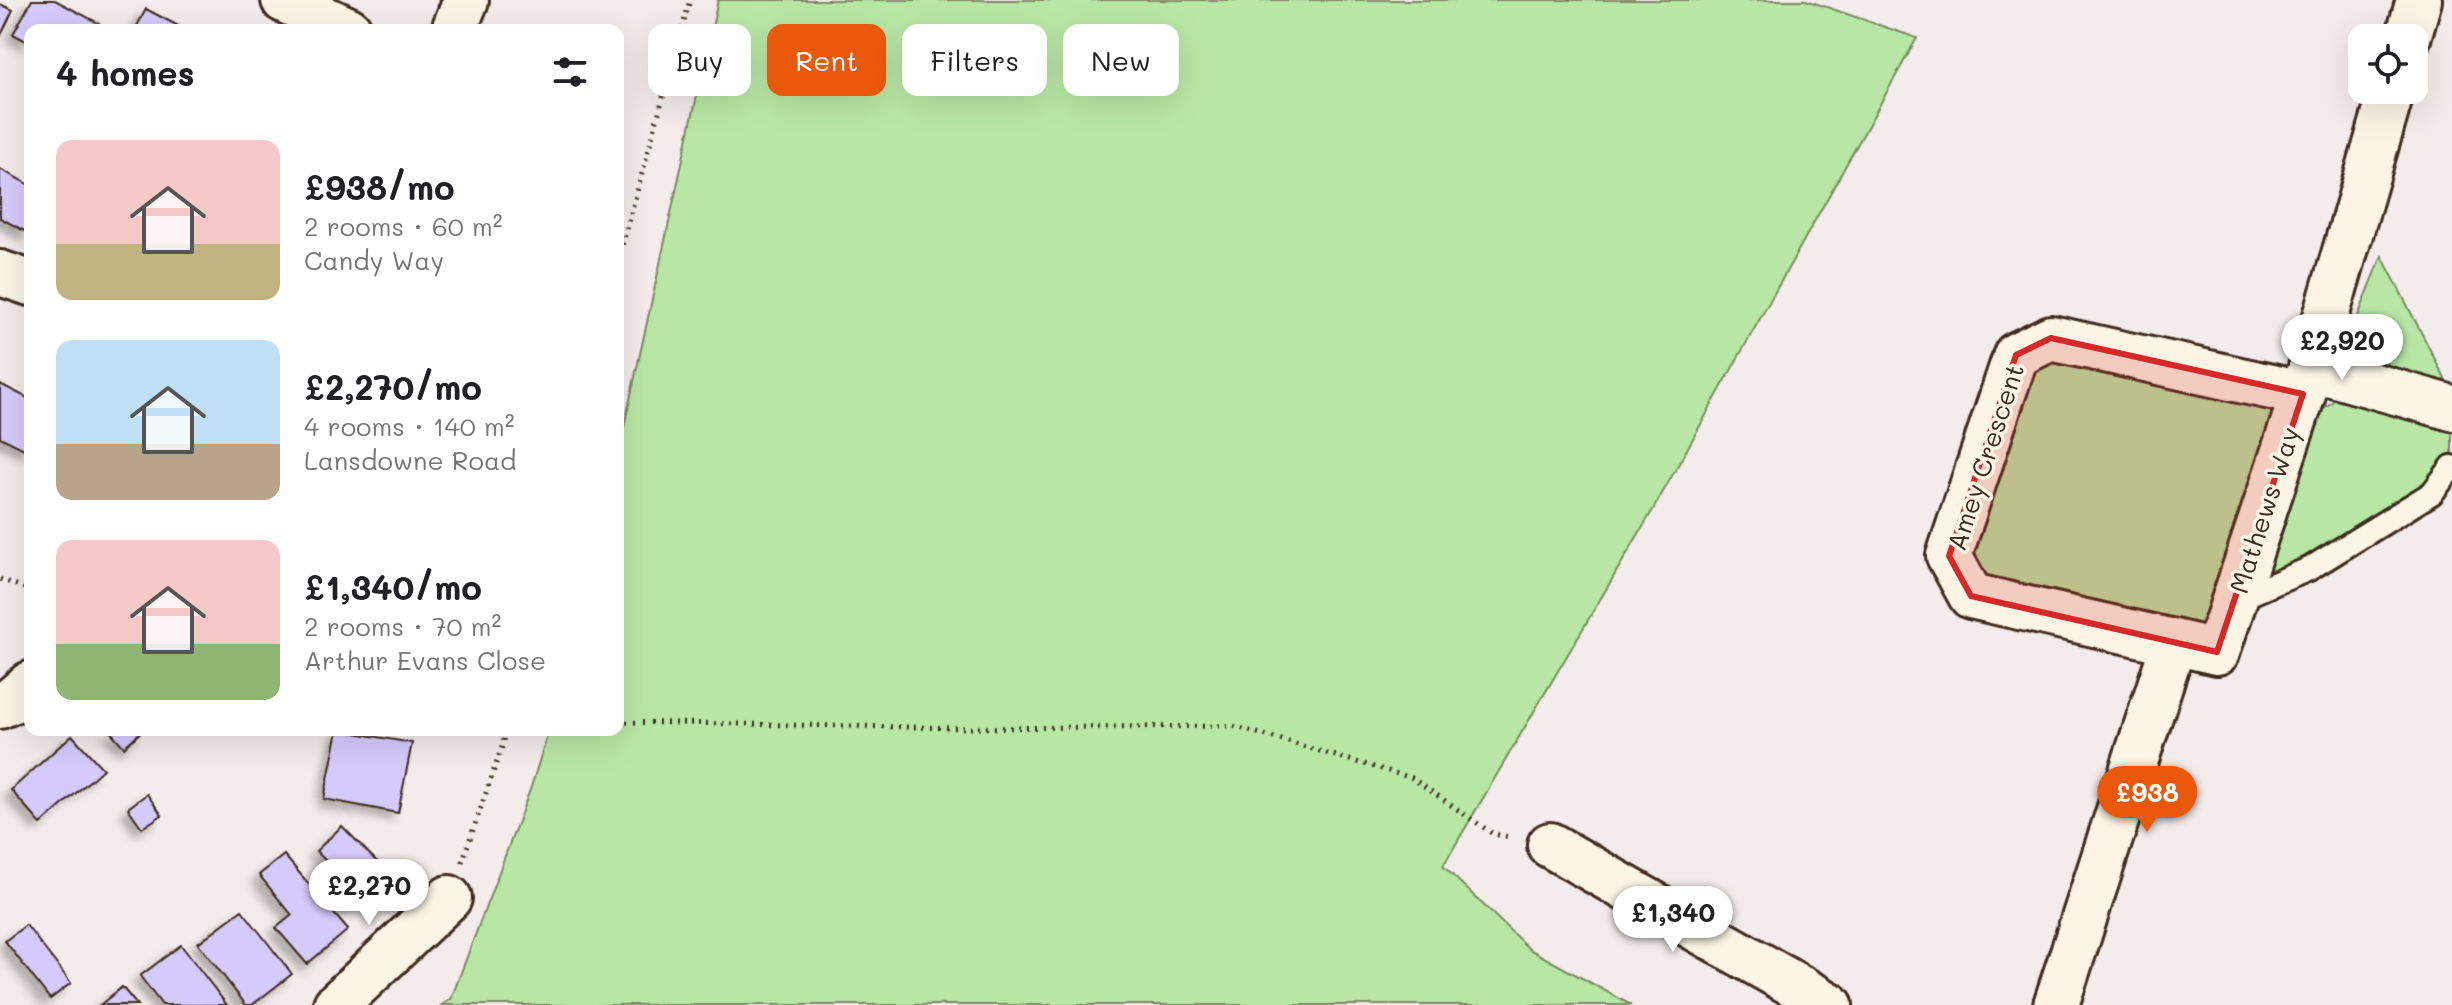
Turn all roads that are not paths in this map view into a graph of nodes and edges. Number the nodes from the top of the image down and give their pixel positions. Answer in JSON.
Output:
{"nodes":[{"id":1,"x":284,"y":0,"type":"edge"},
{"id":2,"x":466,"y":0,"type":"edge"},
{"id":3,"x":2419,"y":0,"type":"edge"},
{"id":4,"x":336,"y":24,"type":"edge"},
{"id":5,"x":456,"y":24,"type":"edge"},
{"id":6,"x":2412,"y":24,"type":"edge"},
{"id":7,"x":2388,"y":104,"type":"edge"},
{"id":8,"x":0,"y":273,"type":"edge"},
{"id":9,"x":24,"y":281,"type":"edge"},
{"id":10,"x":2307,"y":381,"type":"junction"},
{"id":11,"x":2452,"y":408,"type":"edge"},
{"id":12,"x":2452,"y":467,"type":"edge"},
{"id":13,"x":2234,"y":601,"type":"junction"},
{"id":14,"x":2174,"y":642,"type":"junction"},
{"id":15,"x":2217,"y":652,"type":"joint"},
{"id":16,"x":24,"y":689,"type":"edge"},
{"id":17,"x":0,"y":706,"type":"edge"},
{"id":18,"x":1550,"y":845,"type":"road end"},
{"id":19,"x":449,"y":898,"type":"road end"},
{"id":20,"x":336,"y":1005,"type":"edge"},
{"id":21,"x":1830,"y":1005,"type":"edge"},
{"id":22,"x":2056,"y":1005,"type":"edge"}],
"edges":[{"from":1,"to":4,"type":"street"},
{"from":2,"to":5,"type":"street"},
{"from":3,"to":6,"type":"street"},
{"from":7,"to":10,"type":"street","name":"Mathews Way"},
{"from":8,"to":9,"type":"street"},
{"from":10,"to":11,"type":"street"},
{"from":10,"to":13,"type":"street","name":"Mathews Way"},
{"from":10,"to":14,"type":"street","name":"Amey Crescent"},
{"from":12,"to":13,"type":"lane"},
{"from":13,"to":15,"type":"street","name":"Mathews Way"},
{"from":14,"to":15,"type":"street","name":"Amey Crescent"},
{"from":14,"to":22,"type":"street"},
{"from":16,"to":17,"type":"street"},
{"from":18,"to":21,"type":"street"},
{"from":19,"to":20,"type":"street"}]}
